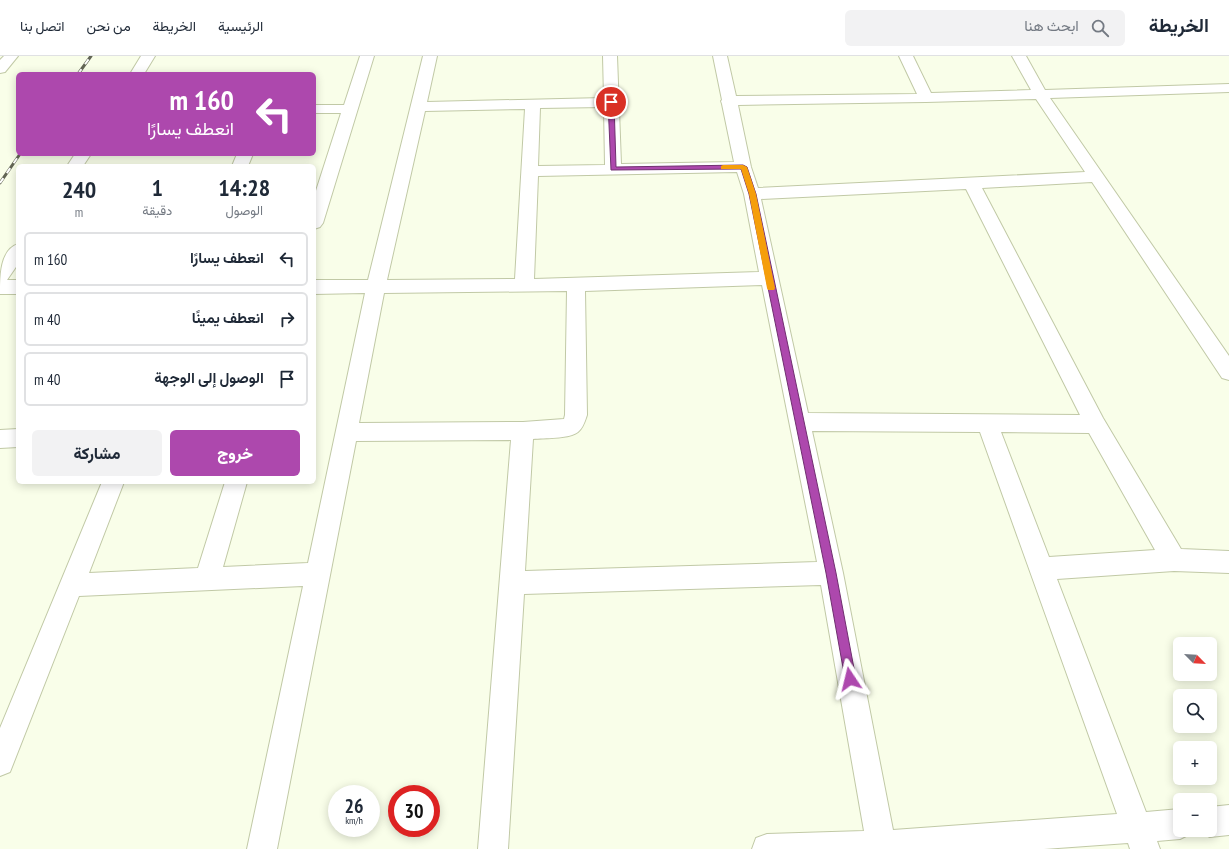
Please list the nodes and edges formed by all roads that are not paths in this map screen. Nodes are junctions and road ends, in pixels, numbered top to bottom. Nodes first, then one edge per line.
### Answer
1 (148, 56) edge
2 (367, 56) edge
3 (430, 56) edge
4 (610, 56) edge
5 (720, 56) edge
6 (906, 56) edge
7 (1019, 56) edge
8 (138, 72) edge
9 (1229, 88) edge
10 (1040, 94) junction
11 (926, 98) junction
12 (728, 101) junction
13 (611, 102) junction
14 (534, 103) junction
15 (419, 107) junction
16 (316, 109) edge
17 (350, 109) junction
18 (743, 167) junction
19 (613, 169) junction
20 (530, 170) junction
21 (1096, 177) junction
22 (972, 184) junction
23 (752, 194) junction
24 (316, 217) edge
25 (16, 253) edge
26 (0, 277) edge
27 (769, 278) junction
28 (576, 284) junction
29 (524, 286) junction
30 (0, 287) edge
31 (16, 287) edge
32 (316, 287) edge
33 (376, 287) junction
34 (1229, 372) edge
35 (799, 422) junction
36 (987, 423) junction
37 (1095, 424) junction
38 (523, 431) junction
39 (346, 432) junction
40 (16, 438) edge
41 (0, 439) edge
42 (112, 484) edge
43 (235, 484) edge
44 (1174, 560) junction
45 (1229, 562) edge
46 (1041, 569) junction
47 (831, 573) junction
48 (318, 574) junction
49 (207, 578) junction
50 (512, 583) junction
51 (73, 585) junction
52 (0, 762) edge
53 (1229, 820) edge
54 (1217, 821) edge
55 (1173, 827) edge
56 (1141, 838) edge
57 (882, 847) edge
58 (262, 849) edge
59 (493, 849) edge
60 (767, 849) edge

1 - 8 street
2 - 17 street
3 - 15 street
4 - 13 street
5 - 12 street
6 - 11 street
7 - 10 street
9 - 10 street
10 - 11 street
10 - 21 street
11 - 12 street
12 - 18 street
13 - 14 street
13 - 19 street
14 - 15 street
14 - 20 street
15 - 33 street
16 - 17 street
17 - 24 street
18 - 19 street
18 - 23 street
19 - 20 street
20 - 29 street
21 - 22 street
21 - 34 street
22 - 23 street
22 - 37 street
23 - 27 street
25 - 26 street
27 - 28 street
27 - 35 street
28 - 29 street
28 - 38 street
29 - 33 street
30 - 31 street
32 - 33 street
33 - 39 street
35 - 36 street
35 - 47 street
36 - 37 street
36 - 46 street
37 - 44 street
38 - 39 street
38 - 50 street
39 - 48 street
40 - 41 street
42 - 51 street
43 - 49 street
44 - 45 street
44 - 46 street
46 - 56 street
47 - 50 street
47 - 57 street
48 - 49 street
48 - 58 street
49 - 51 street
50 - 59 street
51 - 52 street
53 - 54 street
55 - 56 street
56 - 57 street
57 - 60 street

